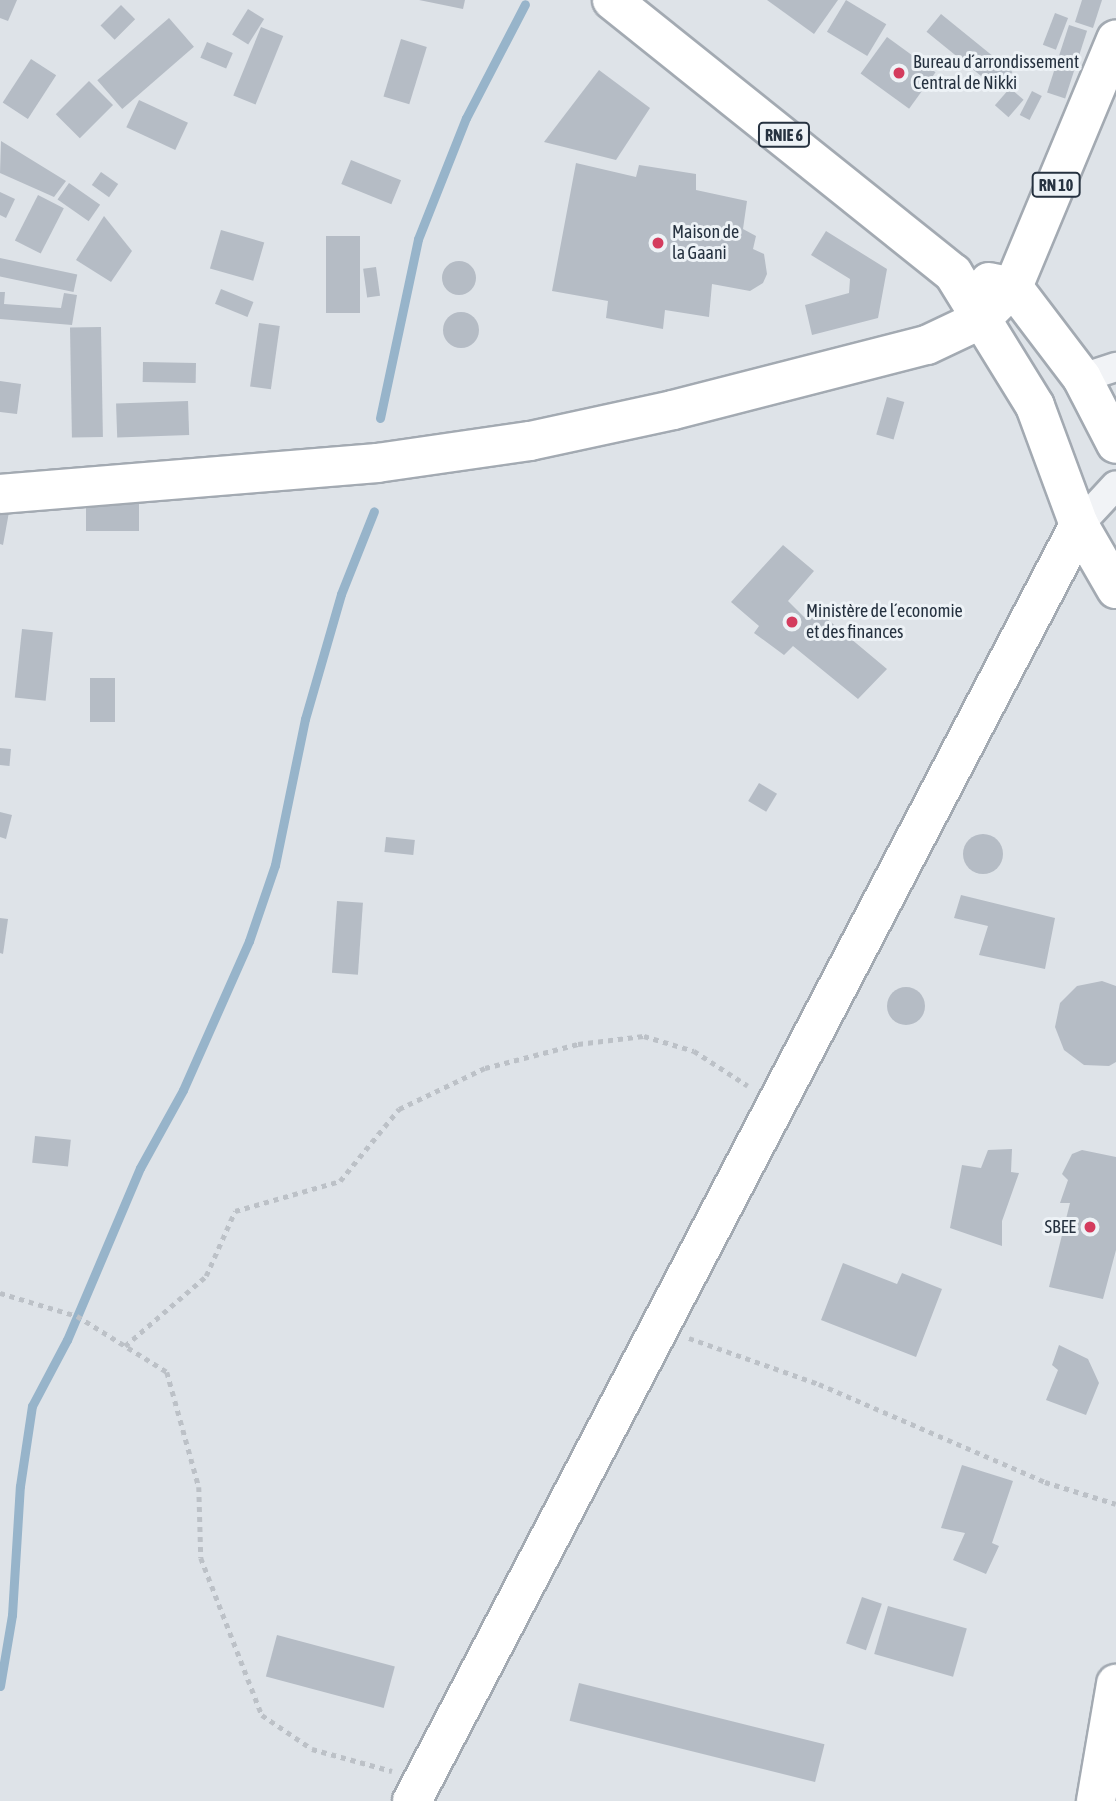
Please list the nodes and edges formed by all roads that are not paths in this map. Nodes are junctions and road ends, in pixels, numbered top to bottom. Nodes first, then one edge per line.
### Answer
1 (612, 0) edge
2 (1116, 40) edge
3 (953, 273) junction
4 (1013, 287) junction
5 (981, 320) junction
6 (1099, 373) edge
7 (1116, 444) edge
8 (1116, 485) edge
9 (0, 494) edge
10 (1079, 524) junction
11 (1116, 589) edge
12 (1116, 1684) edge
13 (418, 1790) edge
14 (1096, 1801) edge

1 - 3 street, RNIE 6
2 - 4 street, RN 10
3 - 4 street, RNIE 6
3 - 5 street, RNIE 6
4 - 5 street, RN 10
4 - 6 street
5 - 9 street
5 - 10 street, RNIE 6
6 - 7 street
8 - 10 street
10 - 11 street, RNIE 6
10 - 13 street
12 - 14 street

